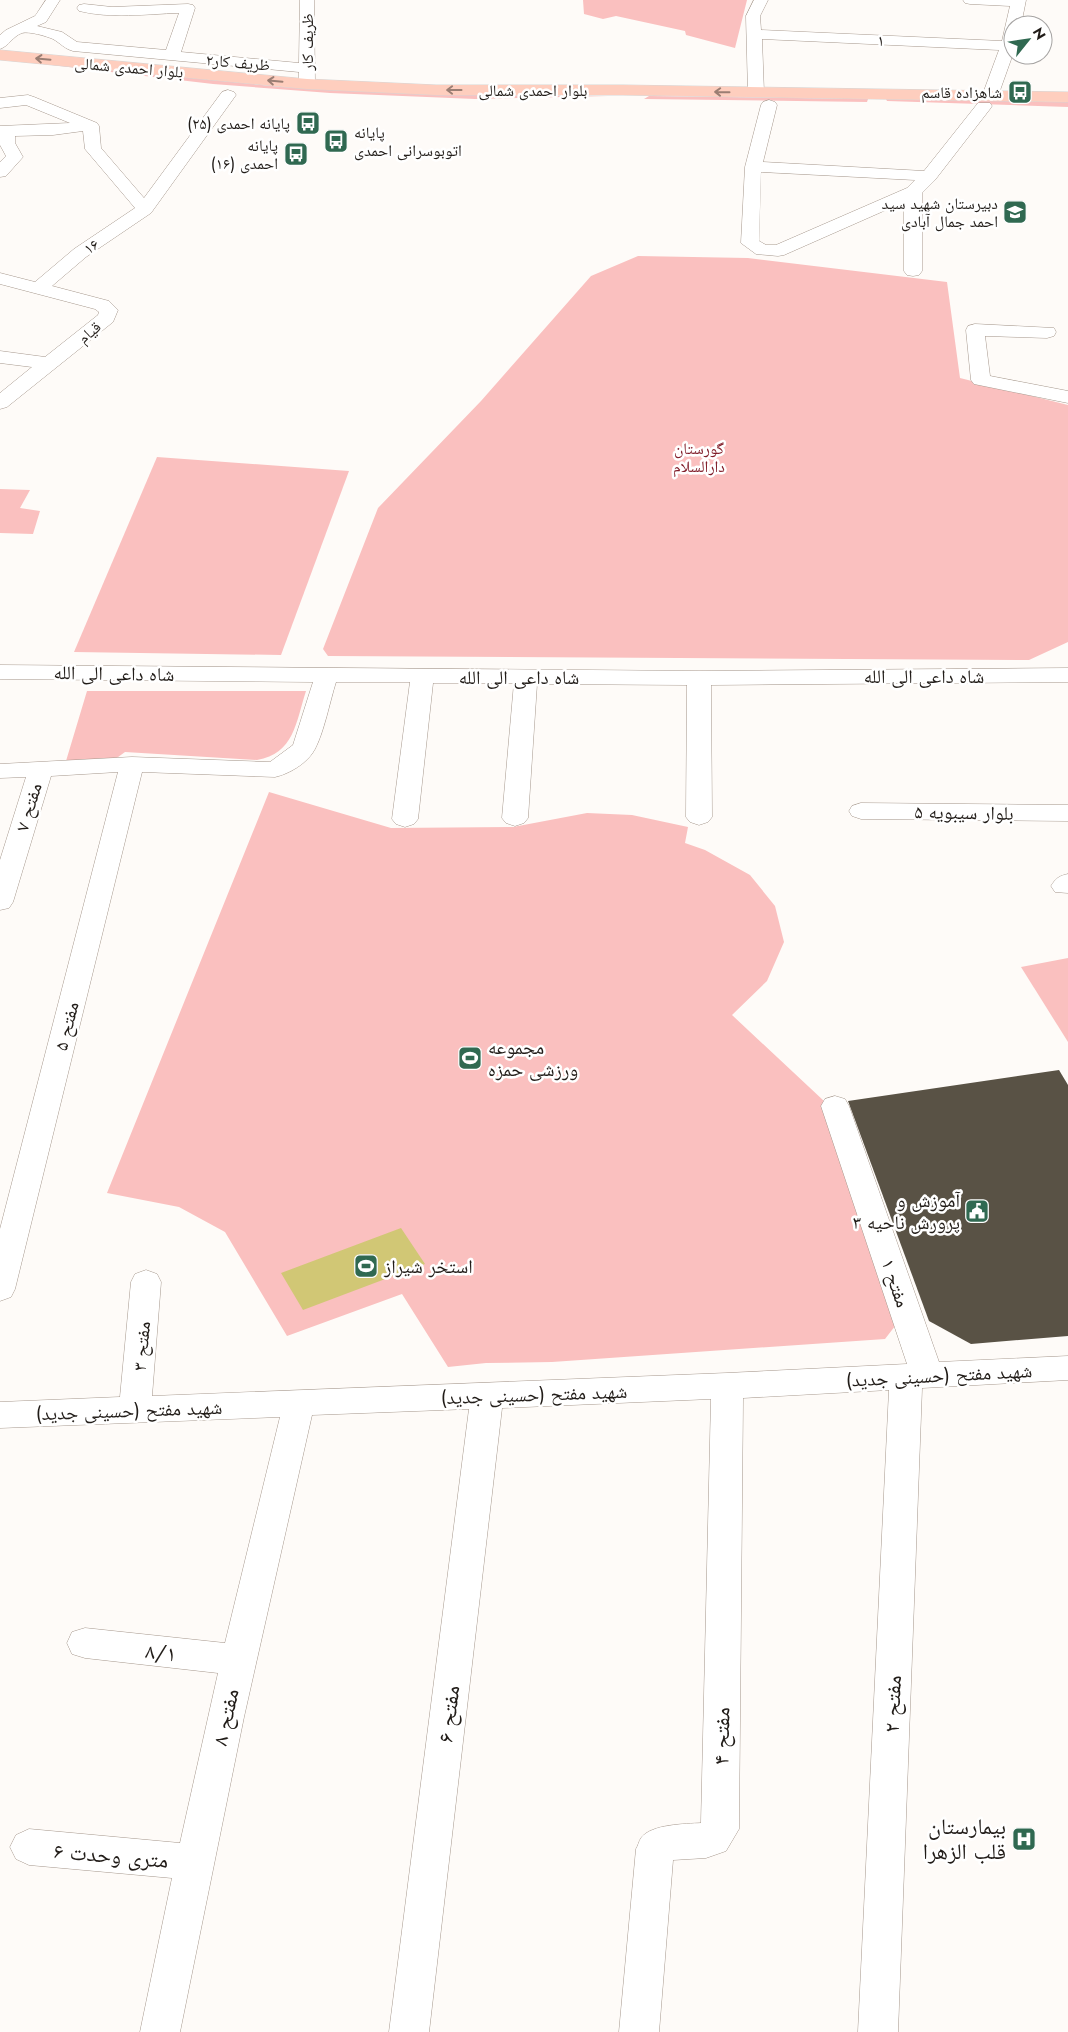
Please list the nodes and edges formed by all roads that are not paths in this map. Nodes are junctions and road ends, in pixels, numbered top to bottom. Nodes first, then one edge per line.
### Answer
1 (54, 0) edge
2 (307, 0) edge
3 (761, 0) edge
4 (970, 0) edge
5 (1018, 1) edge
6 (84, 8) dead end
7 (1015, 15) edge
8 (41, 19) junction
9 (65, 22) dead end
10 (24, 28) junction
11 (755, 34) junction
12 (0, 44) edge
13 (1003, 46) edge
14 (0, 55) edge
15 (172, 56) junction
16 (1003, 59) edge
17 (306, 76) junction
18 (209, 93) dead end
19 (756, 93) junction
20 (228, 95) junction
21 (248, 96) dead end
22 (622, 97) junction
23 (1068, 97) edge
24 (297, 99) dead end
25 (987, 101) junction
26 (0, 103) edge
27 (769, 105) junction
28 (440, 106) dead end
29 (514, 106) dead end
30 (1068, 108) edge
31 (92, 126) junction
32 (3, 131) edge
33 (753, 167) junction
34 (0, 172) edge
35 (928, 176) junction
36 (913, 192) junction
37 (146, 209) junction
38 (913, 271) dead end
39 (0, 278) edge
40 (40, 287) junction
41 (1047, 332) dead end
42 (0, 357) edge
43 (50, 364) junction
44 (1068, 397) edge
45 (0, 404) edge
46 (1068, 668) edge
47 (0, 672) edge
48 (1038, 675) junction
49 (326, 676) junction
50 (422, 676) junction
51 (1068, 676) edge
52 (526, 677) junction
53 (699, 678) junction
54 (132, 764) junction
55 (40, 770) junction
56 (0, 772) edge
57 (861, 811) dead end
58 (1068, 813) edge
59 (699, 817) dead end
60 (514, 818) dead end
61 (405, 819) dead end
62 (0, 902) edge
63 (835, 1106) dead end
64 (146, 1282) dead end
65 (0, 1289) edge
66 (1068, 1368) edge
67 (917, 1376) junction
68 (727, 1386) junction
69 (487, 1396) junction
70 (299, 1403) junction
71 (136, 1410) junction
72 (0, 1415) edge
73 (85, 1643) dead end
74 (238, 1660) junction
75 (29, 1847) dead end
76 (193, 1862) junction
77 (160, 2032) edge
78 (409, 2032) edge
79 (639, 2032) edge
80 (878, 2032) edge

1 - 8 street
2 - 17 street, ظریف کار
3 - 11 street
4 - 5 street
5 - 7 street
6 - 15 street
8 - 9 street
8 - 10 street
10 - 12 street
10 - 15 street, ۲ظریف کار
11 - 13 street, ۱
11 - 19 street
17 -> 14 main road, بلوار احمدی شمالی
15 - 17 street, ۲ظریف کار
16 - 25 street
22 -> 17 main road, بلوار احمدی شمالی
18 - 20 main road
19 -> 22 main road, بلوار احمدی شمالی
19 - 25 main road, بلوار احمدی شمالی
20 - 21 main road
20 - 37 street
22 - 27 main road, بلوار احمدی شمالی
22 - 29 main road, بلوار احمدی شمالی
23 - 25 main road, بلوار احمدی شمالی
24 - 28 main road
25 - 27 main road, بلوار احمدی شمالی
25 - 30 main road, بلوار احمدی شمالی
25 - 35 street
26 - 31 street
27 - 33 street
31 - 32 street
31 - 37 street
32 - 34 street
33 - 35 street
33 - 36 street
35 - 36 street
36 - 38 street
37 - 40 street, ۱۶
39 - 40 street, قیام
40 - 43 street, قیام
41 - 44 street
42 - 43 street
43 - 45 street, قیام
46 - 48 street
47 - 49 street, شاه داعی الی الله
48 - 51 street
48 - 53 street, شاه داعی الی الله
49 - 50 street, شاه داعی الی الله
49 - 54 street
50 - 52 street, شاه داعی الی الله
50 - 61 street
52 - 53 street, شاه داعی الی الله
52 - 60 street
53 - 59 street
54 - 55 street
54 - 65 street, مفتح ۵
55 - 56 street
55 - 62 street, مفتح ۷
57 - 58 street, بلوار سیبویه ۵
63 - 67 street, مفتح ۱
64 - 71 street, مفتح ۳
66 - 67 street, شهید مفتح (حسینی جدید)
67 - 68 street, شهید مفتح (حسینی جدید)
67 - 80 street, مفتح ۲
68 - 69 street, شهید مفتح (حسینی جدید)
68 - 79 street, مفتح ۴
69 - 70 street, شهید مفتح (حسینی جدید)
69 - 78 street, مفتح ۶
70 - 71 street, شهید مفتح (حسینی جدید)
70 - 74 street, مفتح ۸
71 - 72 street, شهید مفتح (حسینی جدید)
73 - 74 street, ۸/۱
74 - 76 street, مفتح ۸
75 - 76 street, ۶ متری وحدت
76 - 77 street, مفتح ۸

